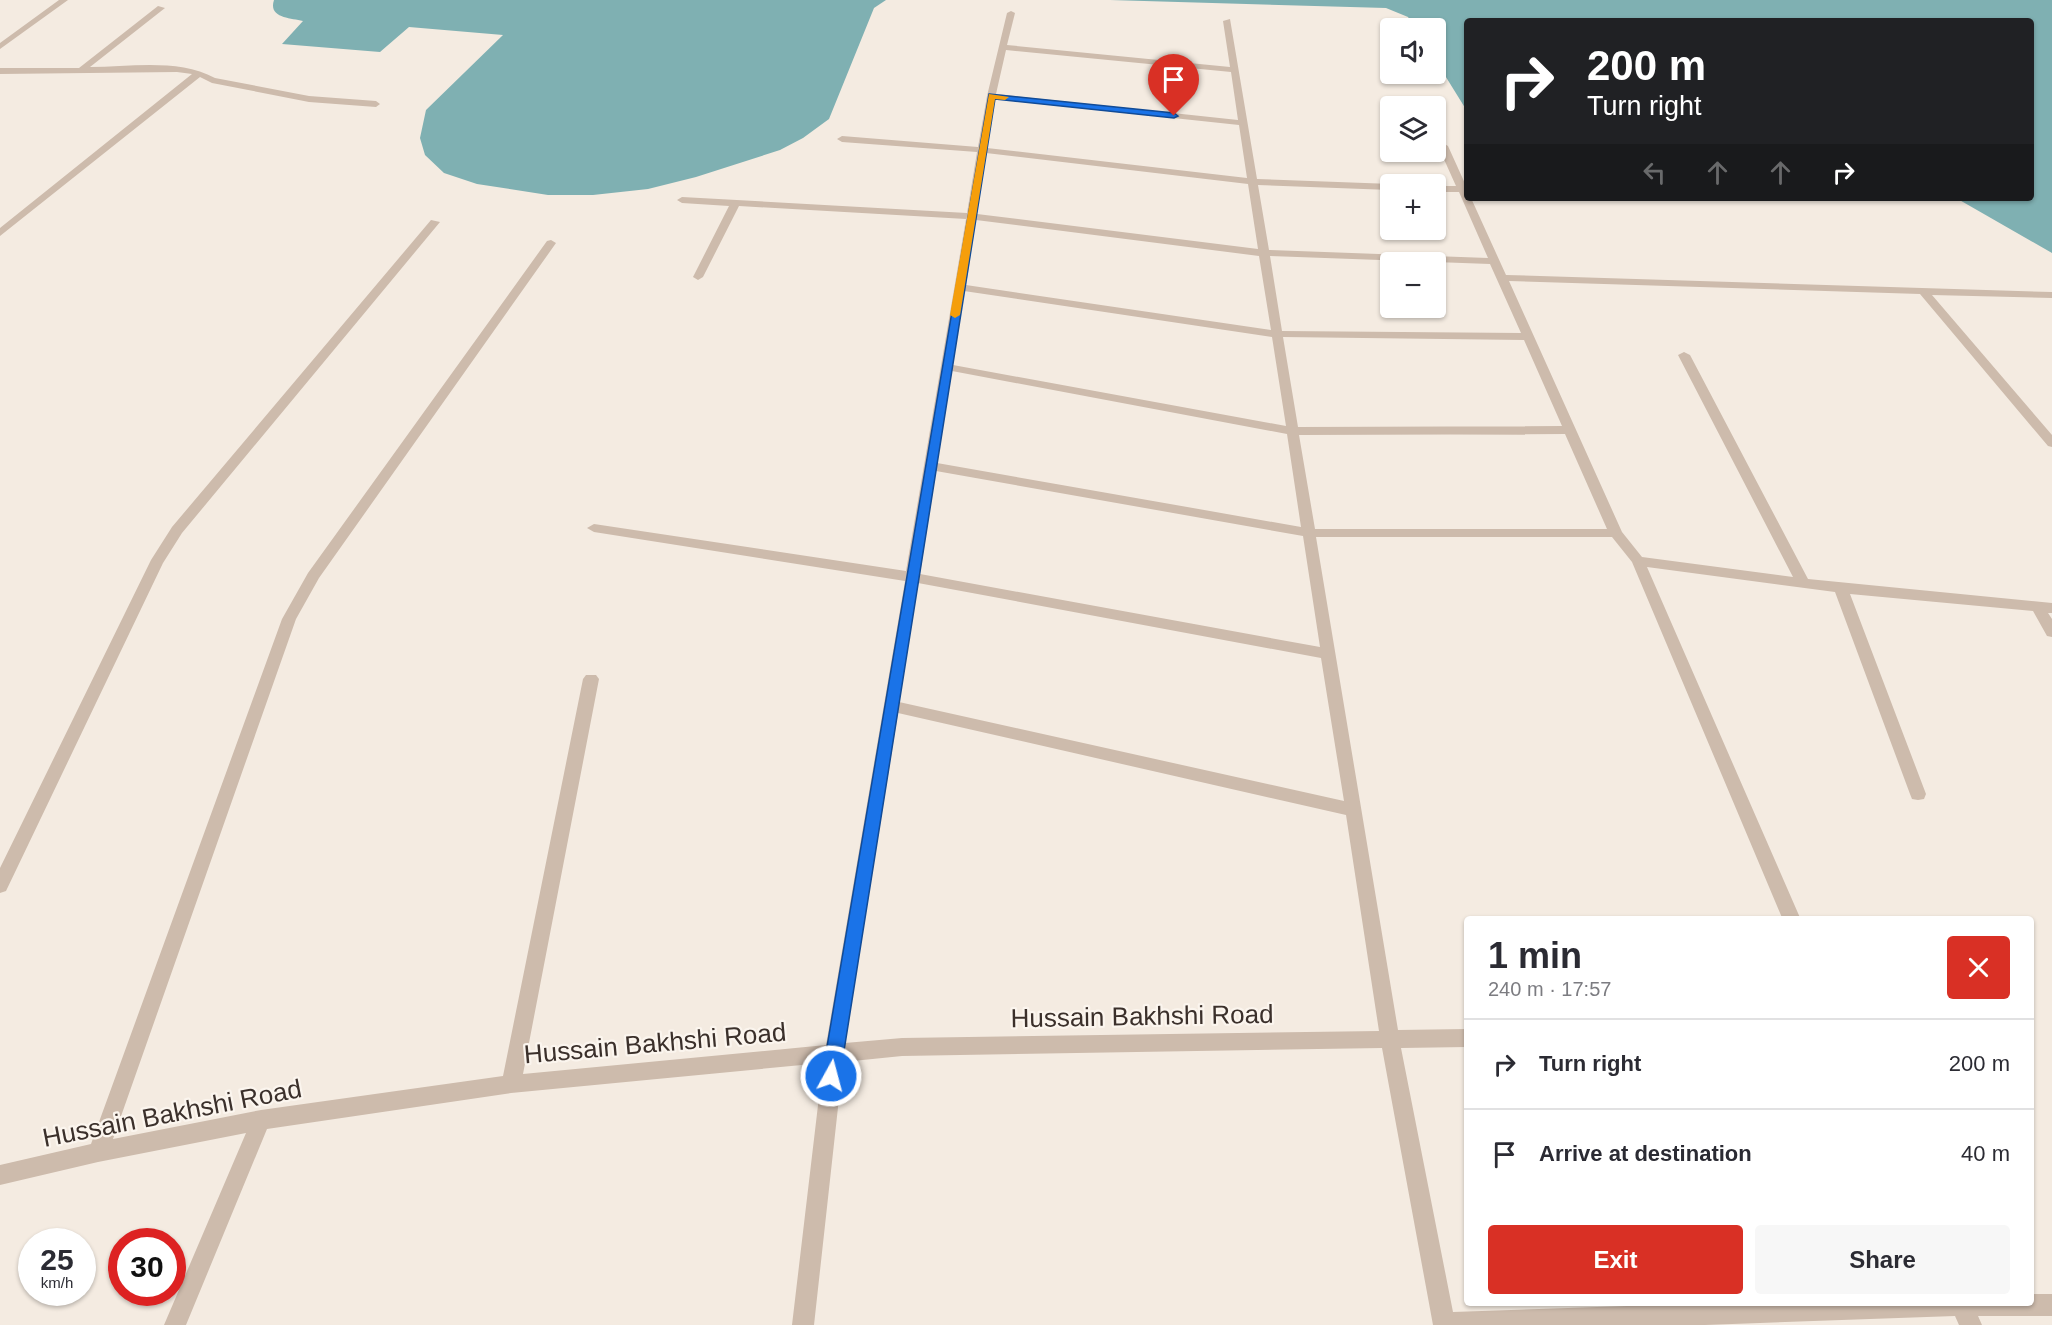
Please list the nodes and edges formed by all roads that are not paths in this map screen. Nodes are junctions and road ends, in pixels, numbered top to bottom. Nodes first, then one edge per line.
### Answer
1 (64, 0) edge
2 (160, 8) dead end
3 (1011, 13) dead end
4 (1227, 21) dead end
5 (0, 47) edge
6 (1003, 47) junction
7 (1234, 69) junction
8 (81, 70) junction
9 (0, 71) edge
10 (199, 73) junction
11 (991, 96) junction
12 (376, 104) dead end
13 (1243, 123) junction
14 (843, 139) dead end
15 (982, 150) junction
16 (1446, 152) edge
17 (1253, 182) junction
18 (1380, 187) edge
19 (1446, 189) edge
20 (1463, 189) joint
21 (682, 200) dead end
22 (1468, 201) edge
23 (735, 204) junction
24 (972, 216) junction
25 (435, 222) dead end
26 (0, 233) edge
27 (551, 243) dead end
28 (1264, 253) junction
29 (1495, 261) junction
30 (698, 277) dead end
31 (1503, 278) junction
32 (960, 287) junction
33 (1923, 291) junction
34 (2052, 296) edge
35 (1277, 334) junction
36 (1529, 337) junction
37 (1684, 355) dead end
38 (946, 367) junction
39 (1570, 430) junction
40 (1293, 431) junction
41 (2052, 443) edge
42 (931, 466) junction
43 (594, 528) dead end
44 (1309, 533) junction
45 (1616, 533) junction
46 (1638, 561) junction
47 (912, 577) junction
48 (1803, 583) junction
49 (1841, 588) junction
50 (2044, 607) edge
51 (2052, 632) edge
52 (1328, 654) junction
53 (591, 679) dead end
54 (891, 706) junction
55 (1918, 794) dead end
56 (1353, 810) junction
57 (0, 886) edge
58 (1790, 916) edge
59 (1464, 1038) edge
60 (1390, 1040) junction
61 (834, 1054) junction
62 (511, 1084) junction
63 (261, 1120) junction
64 (98, 1152) junction
65 (0, 1175) edge
66 (2034, 1305) edge
67 (2052, 1305) edge
68 (1909, 1306) edge
69 (1962, 1306) edge
70 (1444, 1324) edge
71 (175, 1325) edge
72 (803, 1325) edge
73 (1971, 1325) edge

1 - 5 street
2 - 8 street
3 - 6 street
4 - 7 street
6 - 7 street
6 - 11 street
7 - 13 street
8 - 9 street
8 - 10 street
10 - 12 street
10 - 26 street
11 - 13 street
11 - 15 street
13 - 17 street
14 - 15 street
15 - 17 street
15 - 24 street
16 - 20 street
17 - 18 street
17 - 28 street
19 - 20 street
21 - 23 street
22 - 29 street
23 - 24 street
23 - 30 street
24 - 28 street
24 - 32 street
25 - 57 street
27 - 64 street
28 - 29 street
28 - 35 street
29 - 31 street
31 - 33 street
31 - 36 street
32 - 35 street
32 - 38 street
33 - 34 street
33 - 41 street
35 - 36 street
35 - 40 street
36 - 39 street
37 - 48 street
38 - 40 street
38 - 42 street
39 - 40 street
39 - 45 street
40 - 44 street
42 - 44 street
42 - 47 street
43 - 47 street
44 - 45 street
44 - 52 street
45 - 46 street
46 - 48 street
46 - 58 street
47 - 52 street
47 - 54 street
48 - 49 street
49 - 50 street
49 - 55 street
50 - 51 street
52 - 56 street
53 - 62 street
54 - 56 street
54 - 61 street
56 - 60 street
59 - 60 street, Hussain Bakhshi Road
60 - 61 street, Hussain Bakhshi Road
60 - 70 street
61 - 62 street, Hussain Bakhshi Road
61 - 72 street
62 - 63 street, Hussain Bakhshi Road
63 - 64 street, Hussain Bakhshi Road
63 - 71 street
64 - 65 street, Hussain Bakhshi Road
66 - 67 street
68 - 70 street
69 - 73 street

